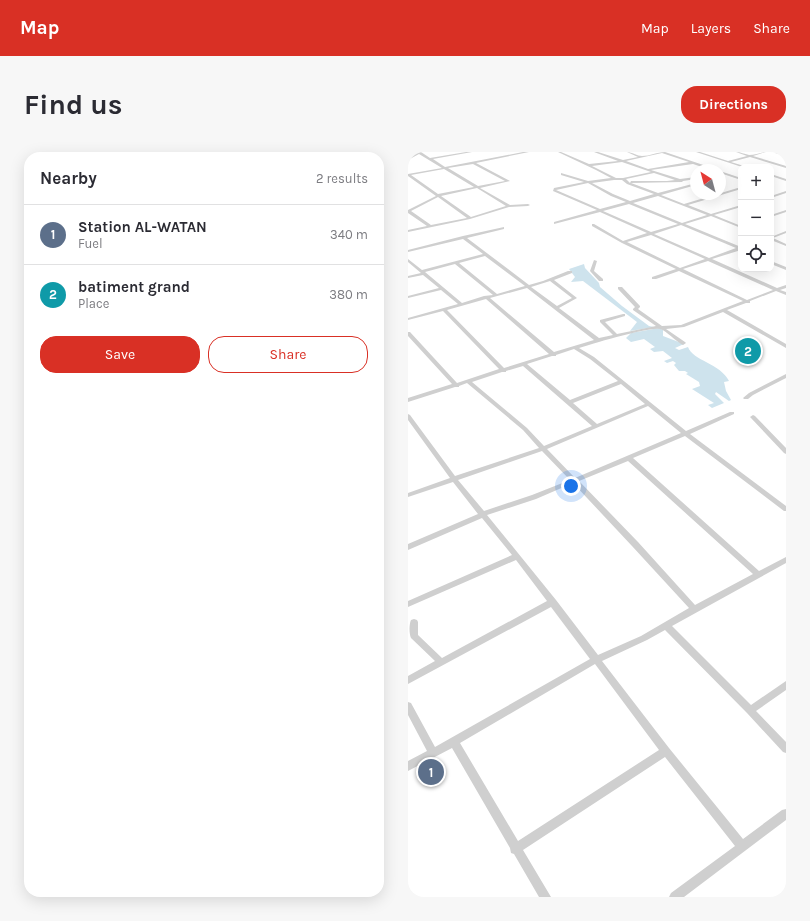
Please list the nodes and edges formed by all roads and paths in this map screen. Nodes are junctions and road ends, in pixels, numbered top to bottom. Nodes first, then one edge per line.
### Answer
1 (419, 152) edge
2 (471, 152) edge
3 (528, 152) edge
4 (559, 152) edge
5 (594, 152) edge
6 (628, 152) edge
7 (662, 152) edge
8 (697, 152) edge
9 (737, 152) edge
10 (765, 152) edge
11 (776, 152) edge
12 (749, 156) junction
13 (786, 156) edge
14 (642, 158) junction
15 (408, 159) edge
16 (430, 159) junction
17 (624, 161) junction
18 (472, 162) junction
19 (727, 162) junction
20 (692, 163) junction
21 (695, 164) edge
22 (738, 165) edge
23 (590, 166) junction
24 (786, 166) edge
25 (445, 167) junction
26 (648, 169) junction
27 (653, 172) junction
28 (562, 174) dead end
29 (408, 175) edge
30 (728, 175) edge
31 (774, 177) edge
32 (738, 178) edge
33 (614, 179) junction
34 (623, 179) junction
35 (690, 179) edge
36 (786, 180) edge
37 (682, 181) junction
38 (588, 182) junction
39 (627, 182) junction
40 (690, 186) edge
41 (478, 187) junction
42 (738, 189) edge
43 (786, 192) edge
44 (661, 195) junction
45 (440, 196) junction
46 (774, 196) edge
47 (632, 203) junction
48 (528, 204) dead end
49 (684, 205) junction
50 (509, 206) junction
51 (738, 207) edge
52 (408, 211) edge
53 (602, 211) junction
54 (786, 211) edge
55 (710, 215) junction
56 (774, 215) edge
57 (470, 218) junction
58 (555, 223) dead end
59 (682, 224) junction
60 (593, 225) dead end
61 (430, 226) junction
62 (738, 226) edge
63 (503, 228) dead end
64 (408, 231) edge
65 (786, 232) edge
66 (652, 233) junction
67 (463, 238) junction
68 (774, 238) edge
69 (774, 240) edge
70 (623, 242) junction
71 (786, 245) edge
72 (738, 247) edge
73 (738, 249) edge
74 (408, 251) edge
75 (485, 255) junction
76 (408, 260) edge
77 (708, 260) junction
78 (595, 261) dead end
79 (456, 263) junction
80 (774, 263) edge
81 (681, 269) junction
82 (786, 269) edge
83 (424, 272) junction
84 (570, 272) dead end
85 (408, 277) edge
86 (654, 278) dead end
87 (551, 280) junction
88 (601, 280) dead end
89 (529, 286) junction
90 (786, 286) edge
91 (442, 288) junction
92 (620, 288) dead end
93 (776, 290) junction
94 (495, 294) junction
95 (786, 294) edge
96 (408, 297) edge
97 (486, 297) junction
98 (748, 302) junction
99 (461, 304) junction
100 (559, 307) dead end
101 (444, 309) junction
102 (723, 310) junction
103 (623, 315) dead end
104 (408, 319) edge
105 (663, 327) junction
106 (408, 333) edge
107 (616, 336) junction
108 (598, 340) junction
109 (683, 343) dead end
110 (786, 346) edge
111 (576, 348) junction
112 (554, 355) junction
113 (524, 364) junction
114 (504, 371) junction
115 (786, 376) edge
116 (468, 381) junction
117 (621, 382) junction
118 (457, 386) junction
119 (746, 398) dead end
120 (408, 400) edge
121 (568, 403) junction
122 (649, 404) junction
123 (732, 413) dead end
124 (408, 416) edge
125 (753, 417) dead end
126 (596, 426) junction
127 (686, 434) junction
128 (544, 448) junction
129 (786, 452) edge
130 (629, 458) junction
131 (453, 478) junction
132 (575, 481) junction
133 (408, 495) edge
134 (786, 509) edge
135 (484, 514) junction
136 (408, 547) edge
137 (517, 556) junction
138 (786, 560) edge
139 (758, 574) junction
140 (553, 602) junction
141 (408, 604) edge
142 (694, 609) junction
143 (414, 622) dead end
144 (666, 625) junction
145 (596, 659) junction
146 (440, 662) junction
147 (408, 680) edge
148 (786, 686) edge
149 (408, 706) edge
150 (750, 710) junction
151 (454, 742) junction
152 (786, 749) edge
153 (666, 751) junction
154 (433, 752) junction
155 (408, 766) edge
156 (786, 814) edge
157 (743, 847) junction
158 (515, 850) junction
159 (545, 897) edge
160 (675, 897) edge

1 - 15 street
1 - 16 street
2 - 16 street
3 - 18 street
4 - 23 street
5 - 17 street
6 - 14 street
7 - 14 street
7 - 20 street
8 - 19 street
9 - 12 street
10 - 12 street
11 - 13 street
12 - 19 street
12 - 24 street
14 - 17 street
16 - 25 street
17 - 23 street
17 - 26 street
18 - 25 street
18 - 41 street
19 - 22 street
20 - 21 street
20 - 26 street
23 - 33 street
25 - 29 street
25 - 41 street
26 - 27 street
27 - 34 street
27 - 37 street
28 - 38 street
29 - 45 street
30 - 32 street
31 - 36 street
33 - 34 street
33 - 38 street
34 - 39 street
35 - 37 street
37 - 39 street
38 - 47 street
38 - 53 street
39 - 44 street
40 - 44 street
41 - 45 street
41 - 50 street
42 - 49 street
43 - 46 street
44 - 47 street
44 - 49 street
45 - 52 street
45 - 57 street
47 - 53 street
47 - 59 street
48 - 50 street
49 - 55 street
50 - 57 street
51 - 55 street
52 - 61 street
53 - 58 street
53 - 66 street
54 - 56 street
55 - 59 street
55 - 62 street
57 - 61 street
59 - 66 street
59 - 72 street
60 - 70 street
61 - 64 street
63 - 67 street
65 - 68 street
66 - 70 street
66 - 77 street
67 - 74 street
67 - 75 street
69 - 71 street
70 - 81 street
73 - 77 street
75 - 79 street
75 - 89 street
76 - 83 street
77 - 81 street
77 - 93 street
78 - 88 street
79 - 83 street
79 - 94 street
80 - 82 street
81 - 86 street
81 - 98 street
83 - 85 street
83 - 91 street
84 - 87 street
87 - 89 street
87 - 100 street
89 - 94 street
89 - 108 street
90 - 93 street
91 - 96 street
91 - 99 street
92 - 105 street
93 - 95 street
93 - 98 street
94 - 97 street
97 - 99 street
97 - 112 street
98 - 102 street
99 - 101 street
101 - 104 street
101 - 114 street
102 - 105 street
102 - 110 street
103 - 107 street
105 - 107 street
105 - 109 street
106 - 118 street
107 - 108 street
108 - 111 street
111 - 112 street
111 - 117 street
112 - 113 street
113 - 114 street
113 - 121 street
114 - 116 street
115 - 119 street
116 - 118 street
116 - 128 street
117 - 121 street
117 - 122 street
118 - 120 street
121 - 126 street
122 - 126 street
122 - 127 street
123 - 127 street
124 - 131 street
125 - 129 street
126 - 128 street
127 - 130 street
127 - 134 street
128 - 131 street
128 - 132 street
130 - 132 street
130 - 139 street
131 - 133 street
131 - 135 street
132 - 135 street
132 - 142 street
135 - 136 street
135 - 137 street
137 - 140 street
137 - 141 street
138 - 139 street
139 - 142 street
140 - 145 street
140 - 146 street
142 - 144 street
143 - 146 street
144 - 145 street
144 - 150 street
145 - 151 street
145 - 153 street
146 - 147 street
148 - 150 street
149 - 154 street
150 - 152 street
151 - 154 street
151 - 158 street
153 - 157 street
153 - 158 street
154 - 155 street
156 - 157 street
157 - 160 street
158 - 159 street

